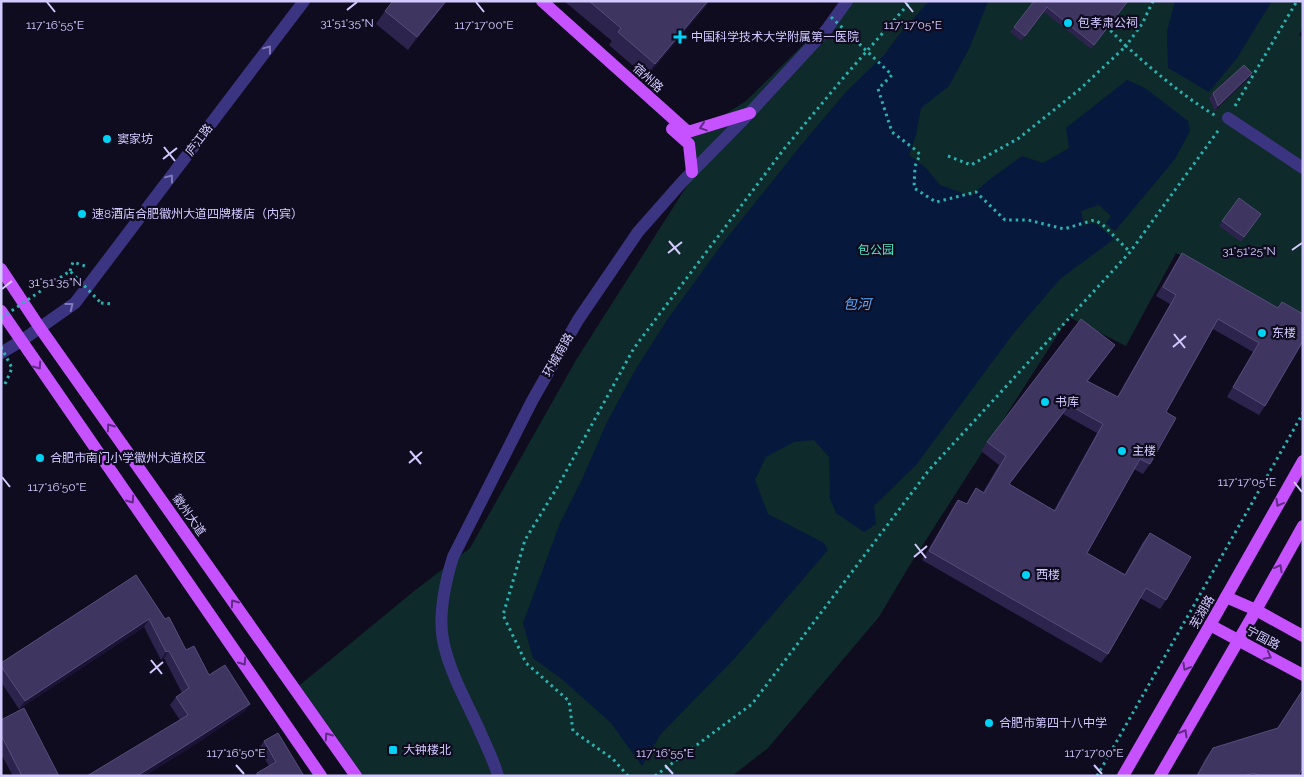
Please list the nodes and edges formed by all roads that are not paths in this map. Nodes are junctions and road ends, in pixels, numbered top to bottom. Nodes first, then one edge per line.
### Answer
1 (304, 1) edge
2 (532, 1) edge
3 (542, 1) edge
4 (847, 1) edge
5 (750, 113) junction
6 (1228, 118) road end
7 (1303, 168) edge
8 (692, 172) junction
9 (1, 269) edge
10 (1, 311) edge
11 (40, 328) junction
12 (21, 341) junction
13 (1, 353) edge
14 (1303, 460) edge
15 (1303, 526) edge
16 (1226, 597) junction
17 (1256, 610) junction
18 (1210, 625) junction
19 (1303, 636) edge
20 (1238, 640) junction
21 (1303, 675) edge
22 (321, 776) edge
23 (356, 776) edge
24 (498, 776) edge
25 (1123, 776) edge
26 (1160, 776) edge

11 -> 1 street, 庐江路
2 - 8 main road, 宿州路
5 -> 3 main road, 宿州路
4 - 5 street, 环城南路
5 - 8 street, 环城南路
6 - 7 street
8 - 24 street, 环城南路
9 - 11 main road, 徽州大道
10 - 12 main road
11 - 12 street, 庐江路
23 -> 11 main road, 徽州大道
12 - 13 street, 庐江路
12 -> 22 main road
14 -> 16 main road, 芜湖路
17 -> 15 main road
16 - 17 main road, 宁国路
16 - 18 main road, 芜湖路
17 - 19 main road, 宁国路
17 - 20 main road
18 - 20 main road, 宁国路
18 -> 25 main road, 芜湖路
20 -> 21 main road, 宁国路
26 -> 20 main road

